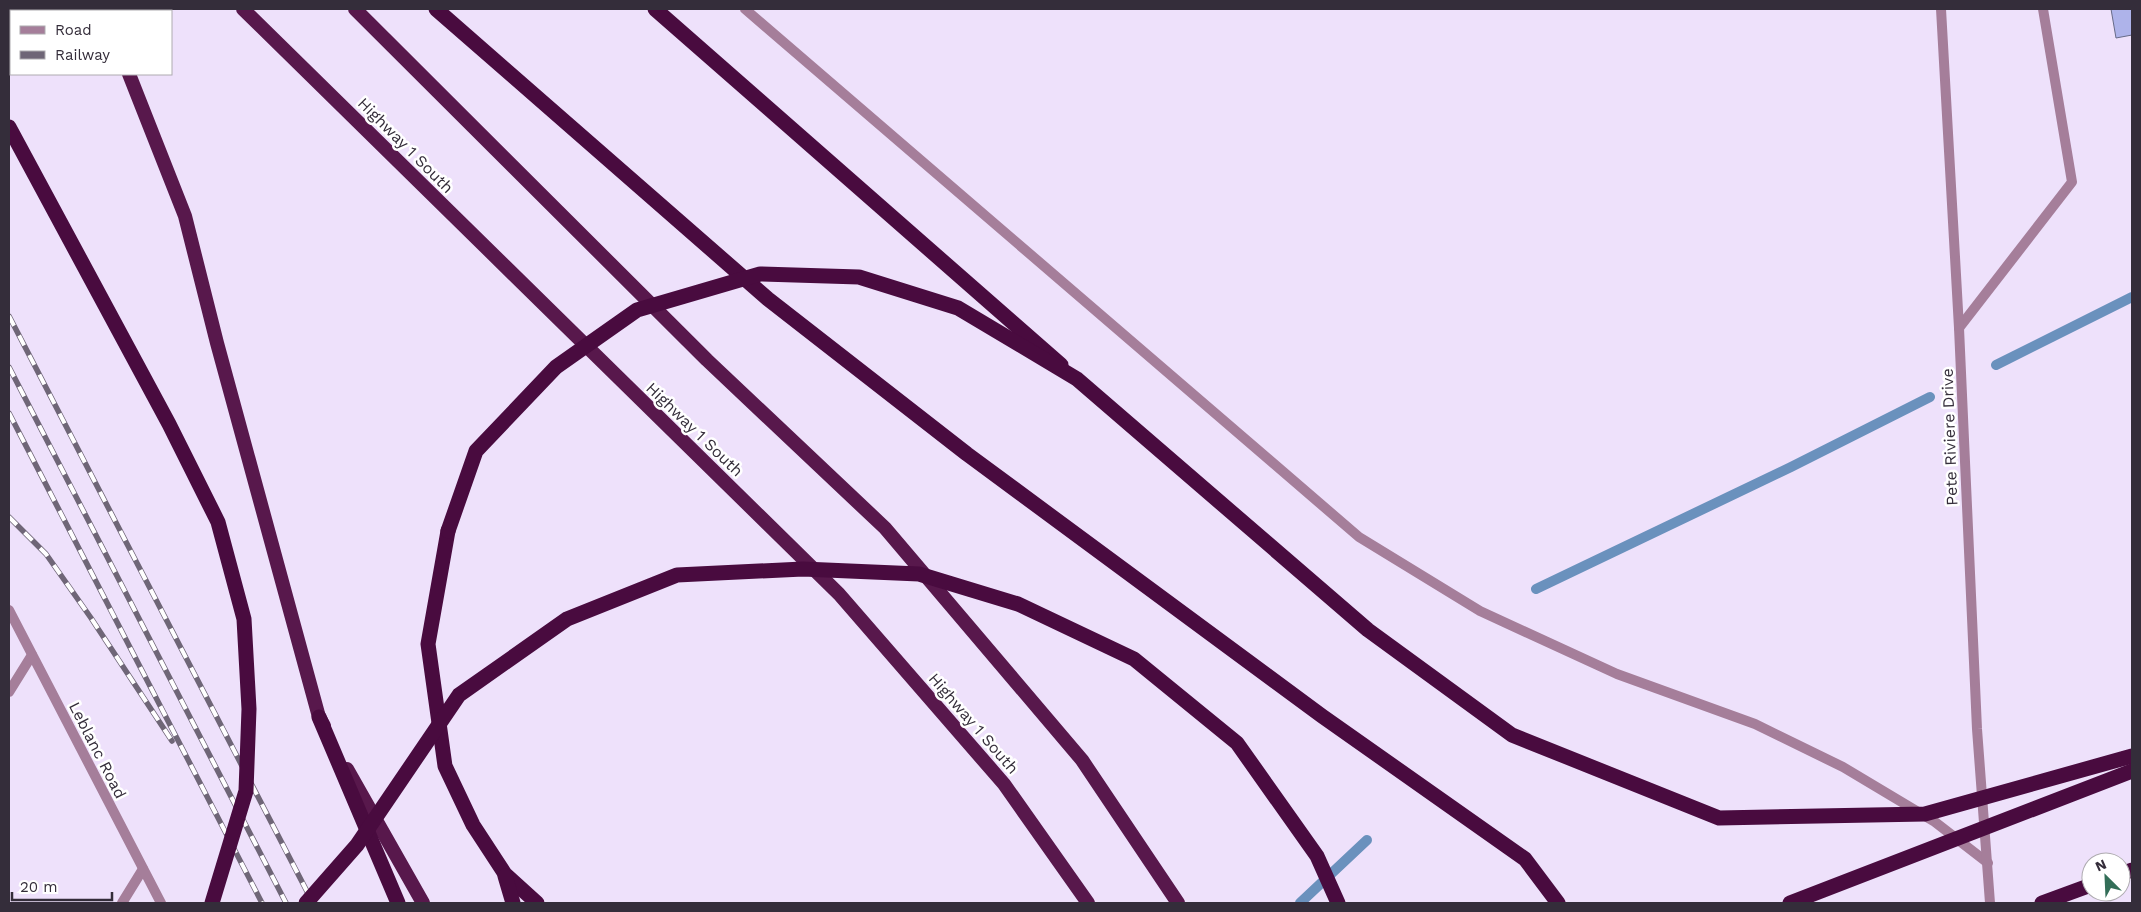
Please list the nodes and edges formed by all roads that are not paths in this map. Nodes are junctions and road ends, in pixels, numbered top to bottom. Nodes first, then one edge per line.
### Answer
1 (243, 9) edge
2 (355, 9) edge
3 (436, 9) edge
4 (655, 9) edge
5 (745, 9) edge
6 (1941, 9) edge
7 (2043, 9) edge
8 (129, 75) edge
9 (9, 127) edge
10 (1960, 328) junction
11 (1077, 379) junction
12 (9, 610) edge
13 (32, 655) junction
14 (9, 692) edge
15 (319, 717) junction
16 (2132, 756) edge
17 (2132, 771) edge
18 (1988, 864) junction
19 (143, 869) junction
20 (505, 874) junction
21 (2081, 889) edge
22 (122, 903) edge
23 (161, 903) edge
24 (212, 903) edge
25 (306, 903) edge
26 (398, 903) edge
27 (423, 903) edge
28 (513, 903) edge
29 (537, 903) edge
30 (1088, 903) edge
31 (1178, 903) edge
32 (1338, 903) edge
33 (1558, 903) edge
34 (1790, 903) edge
35 (1990, 903) edge
36 (2042, 903) edge

1 - 30 highway, Highway 1 South
2 - 31 highway
3 - 33 highway
4 - 11 highway, bridge
5 - 18 street
6 - 10 street, Pete Riviere Drive
7 - 10 street
8 - 15 highway
9 - 24 highway, bridge
10 - 18 street, Pete Riviere Drive
11 - 16 highway, bridge
11 - 20 highway, bridge
12 - 13 street, Leblanc Road
13 - 14 street
13 - 19 street, Leblanc Road
15 - 26 highway
15 - 27 highway
17 - 34 highway, bridge
18 - 35 street, Pete Riviere Drive
19 - 22 street
19 - 23 street, Leblanc Road
20 - 28 highway
20 - 29 highway
21 - 36 highway
25 - 32 highway, bridge

